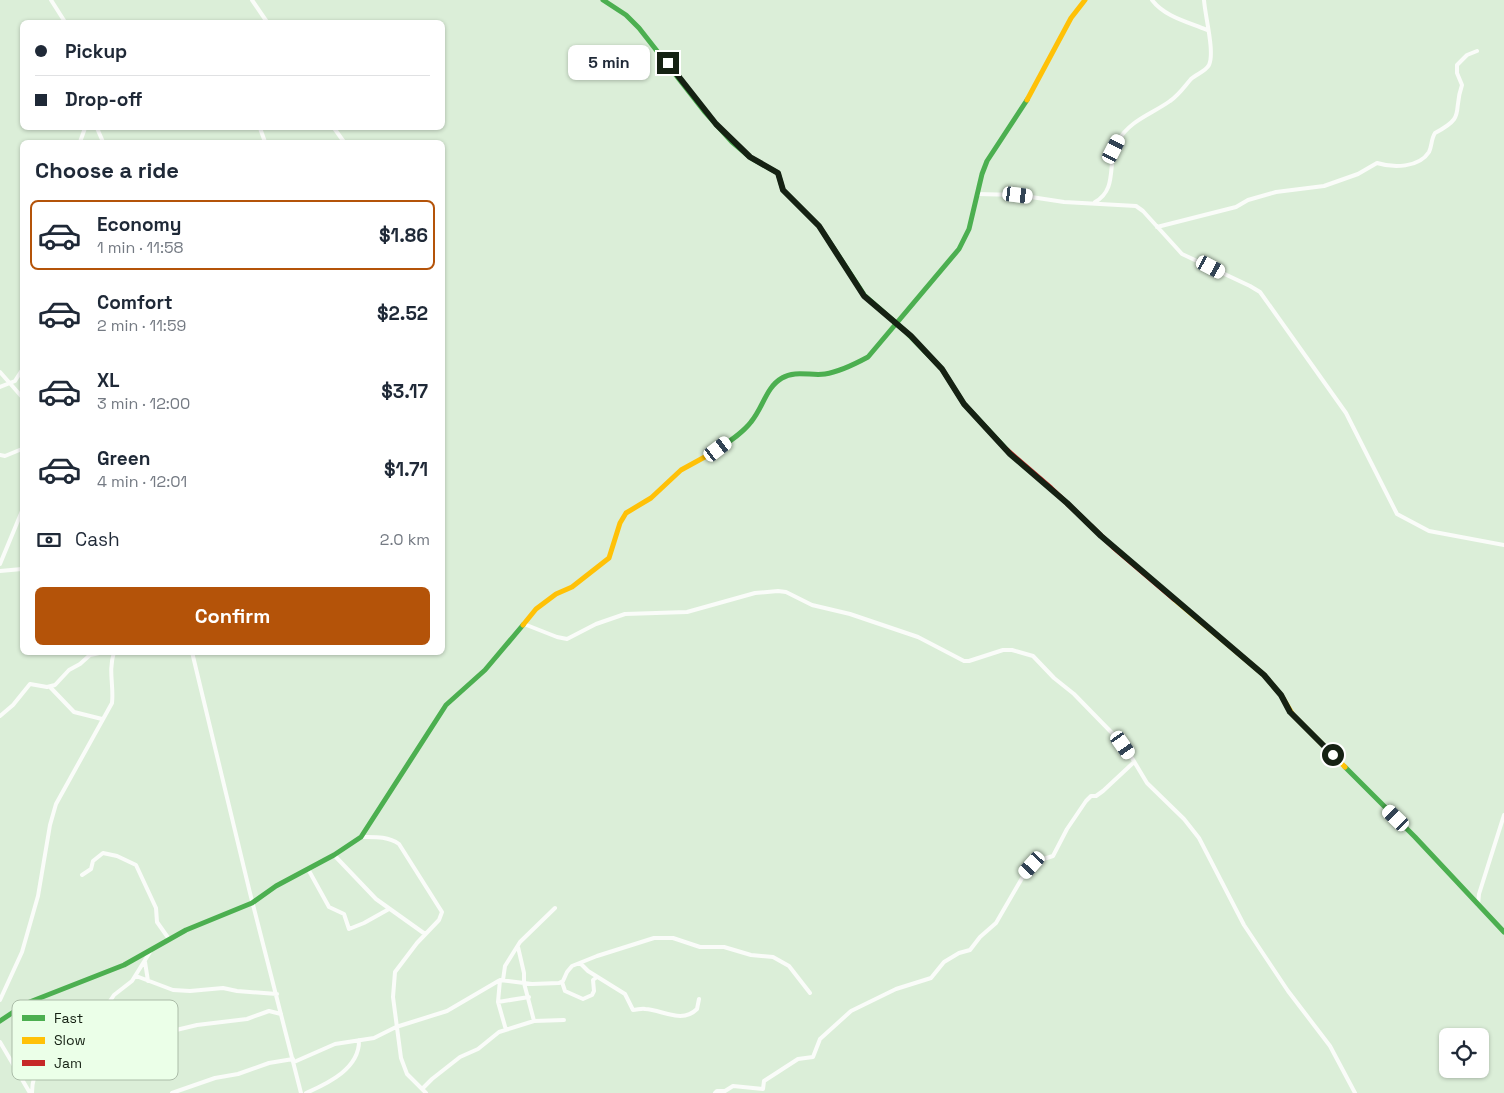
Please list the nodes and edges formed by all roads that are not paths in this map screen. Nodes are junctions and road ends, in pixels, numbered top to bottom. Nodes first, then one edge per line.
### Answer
1 (51, 0) edge
2 (252, 0) edge
3 (603, 0) edge
4 (1085, 0) edge
5 (1152, 0) edge
6 (1204, 0) edge
7 (64, 20) edge
8 (266, 20) edge
9 (1207, 30) junction
10 (1477, 51) dead end
11 (977, 194) junction
12 (1093, 203) junction
13 (1157, 227) junction
14 (896, 324) junction
15 (0, 372) edge
16 (20, 373) edge
17 (10, 384) junction
18 (0, 387) edge
19 (20, 395) edge
20 (20, 450) edge
21 (0, 455) edge
22 (20, 516) edge
23 (1504, 545) edge
24 (0, 564) edge
25 (20, 569) edge
26 (0, 571) edge
27 (523, 624) junction
28 (90, 655) edge
29 (112, 655) edge
30 (193, 655) edge
31 (50, 687) junction
32 (0, 716) edge
33 (102, 719) junction
34 (1133, 763) junction
35 (1504, 815) edge
36 (361, 837) junction
37 (334, 855) junction
38 (308, 869) junction
39 (82, 875) dead end
40 (252, 902) junction
41 (1478, 905) junction
42 (555, 908) dead end
43 (389, 909) junction
44 (1504, 932) edge
45 (425, 934) junction
46 (169, 939) junction
47 (518, 946) junction
48 (150, 952) junction
49 (145, 962) junction
50 (580, 963) junction
51 (136, 976) junction
52 (598, 977) junction
53 (501, 980) junction
54 (148, 981) junction
55 (562, 982) junction
56 (524, 983) junction
57 (810, 993) dead end
58 (276, 994) junction
59 (0, 997) edge
60 (42, 997) junction
61 (529, 997) junction
62 (699, 999) dead end
63 (35, 1000) edge
64 (42, 1000) edge
65 (111, 1000) edge
66 (498, 1002) junction
67 (12, 1013) edge
68 (282, 1014) junction
69 (564, 1020) dead end
70 (0, 1021) edge
71 (534, 1021) junction
72 (396, 1027) junction
73 (178, 1030) edge
74 (506, 1030) junction
75 (359, 1040) junction
76 (0, 1042) edge
77 (293, 1060) junction
78 (12, 1062) edge
79 (23, 1080) edge
80 (34, 1080) edge
81 (422, 1089) junction
82 (31, 1093) edge
83 (172, 1093) edge
84 (301, 1093) edge
85 (306, 1093) edge
86 (426, 1093) edge
87 (715, 1093) edge
88 (1355, 1093) edge

1 - 7 street
2 - 8 street
3 - 14 street
4 - 11 street
5 - 9 street
6 - 9 street
9 - 12 street
10 - 13 street
11 - 12 street
11 - 14 street
12 - 13 street
13 - 23 street
14 - 27 street
14 - 41 street
15 - 17 street
16 - 17 street
17 - 18 street
17 - 19 street
20 - 21 street
22 - 24 street
25 - 26 street
27 - 34 street
27 - 36 street
28 - 31 street
29 - 33 street
30 - 40 street
31 - 32 street
31 - 33 street
33 - 59 street
34 - 87 street
34 - 88 street
35 - 41 street
36 - 37 street
36 - 45 street
37 - 38 street
37 - 43 street
38 - 40 street
38 - 43 street
39 - 46 street
40 - 46 street
40 - 58 street
41 - 44 street
42 - 47 street
43 - 45 street
45 - 72 street
46 - 48 street
47 - 53 street
47 - 56 street
48 - 49 street
48 - 60 street
49 - 51 street
49 - 54 street
50 - 52 street
50 - 55 street
50 - 57 street
51 - 54 street
51 - 65 street
52 - 55 street
52 - 62 street
53 - 56 street
53 - 66 street
53 - 72 street
54 - 58 street
55 - 56 street
56 - 61 street
58 - 68 street
60 - 63 street
60 - 64 street
61 - 66 street
61 - 71 street
66 - 74 street
67 - 70 street
68 - 73 street
68 - 77 street
69 - 71 street
71 - 74 street
72 - 75 street
72 - 81 street
74 - 81 street
75 - 77 street
75 - 85 street
76 - 78 street
77 - 83 street
77 - 84 street
79 - 82 street
80 - 82 street
81 - 86 street

